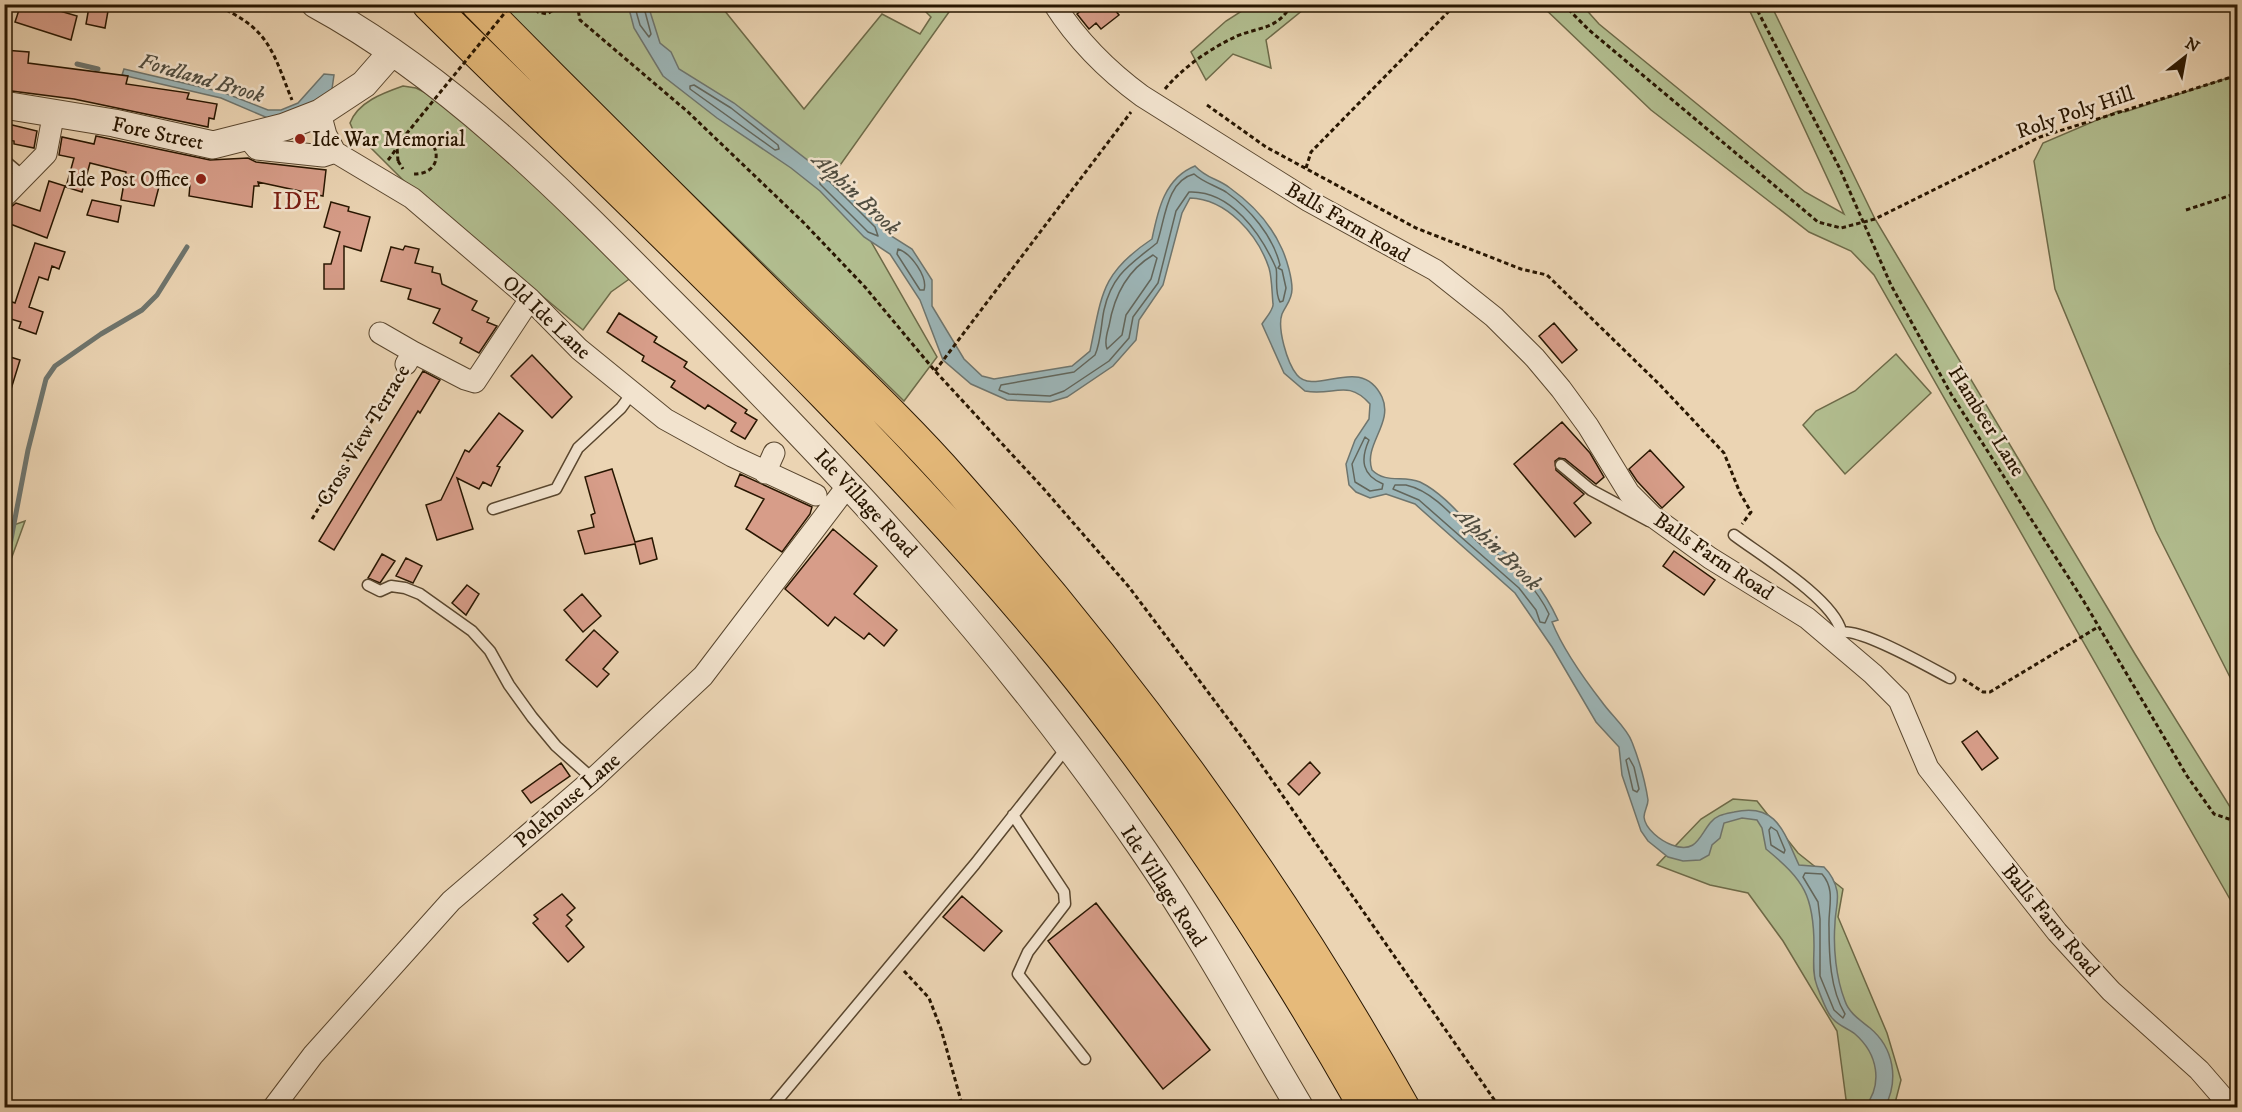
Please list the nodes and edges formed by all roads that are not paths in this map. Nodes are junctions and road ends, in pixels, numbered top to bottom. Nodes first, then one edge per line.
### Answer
1 (315, 4) edge
2 (429, 4) edge
3 (478, 4) edge
4 (1054, 4) edge
5 (392, 52) junction
6 (4, 105) edge
7 (54, 112) junction
8 (320, 113) junction
9 (247, 137) junction
10 (335, 152) junction
11 (4, 160) edge
12 (23, 176) junction
13 (4, 197) edge
14 (530, 299) junction
15 (380, 333) dead end
16 (632, 393) junction
17 (774, 453) dead end
18 (1561, 465) dead end
19 (765, 473) junction
20 (849, 484) junction
21 (816, 495) dead end
22 (493, 509) dead end
23 (1660, 521) junction
24 (1734, 535) road end
25 (368, 585) dead end
26 (1836, 634) junction
27 (1950, 678) road end
28 (1068, 746) junction
29 (593, 779) junction
30 (1013, 815) junction
31 (1085, 1059) dead end
32 (273, 1107) edge
33 (771, 1107) edge
34 (1300, 1107) edge
35 (1366, 1107) edge
36 (1403, 1107) edge
37 (2232, 1107) edge

1 - 5 street, Ide Village Road
2 - 35 highway
3 - 36 highway
4 - 23 street, Balls Farm Road
5 - 8 street, Fore Street
5 - 20 street, Ide Village Road
6 - 7 street, Fore Street
7 - 9 street, Fore Street
7 - 12 street
8 - 9 street, Fore Street
8 - 10 street
9 - 10 street
10 - 14 street, Old Ide Lane
11 - 12 lane
12 - 13 street
14 - 15 street, Cross View Terrace
14 - 16 street, Old Ide Lane
16 - 19 street, Old Ide Lane
16 - 22 lane
17 - 19 street
18 - 23 lane
19 - 21 street, Old Ide Lane
20 - 28 street, Ide Village Road
20 - 29 street, Polehouse Lane
23 - 26 street, Balls Farm Road
24 - 26 lane
25 - 29 lane
26 - 27 lane
26 - 37 street, Balls Farm Road
28 - 30 lane
28 - 34 street, Ide Village Road
29 - 32 street, Polehouse Lane
30 - 31 lane
30 - 33 lane

